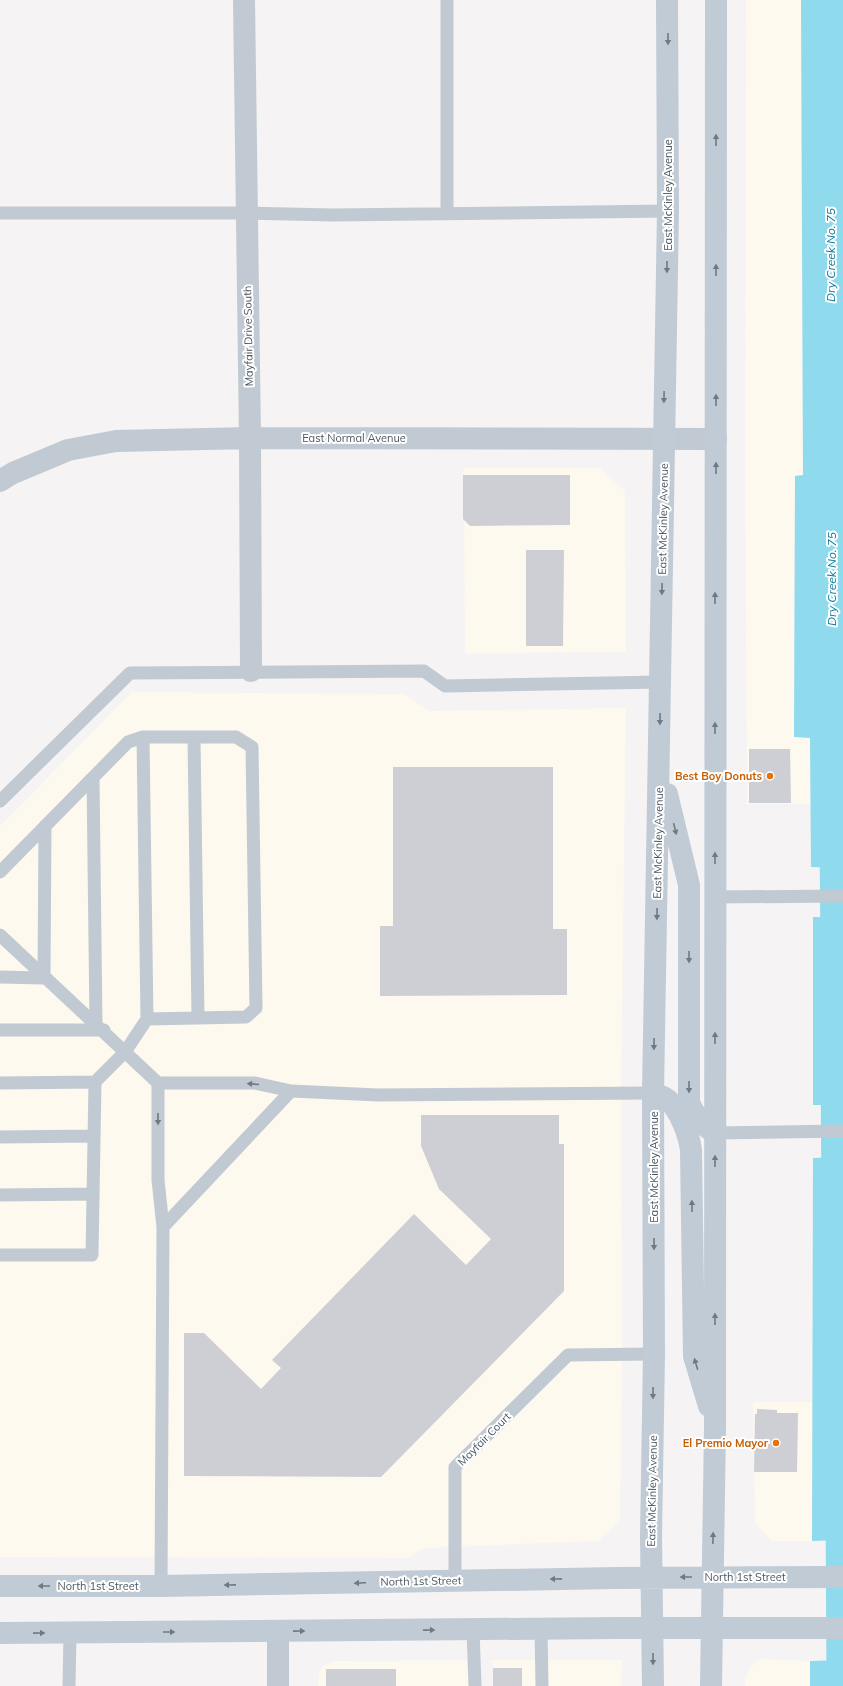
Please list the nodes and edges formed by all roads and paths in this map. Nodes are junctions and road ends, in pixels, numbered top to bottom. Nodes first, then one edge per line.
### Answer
1 (244, 0) edge
2 (447, 0) edge
3 (667, 0) edge
4 (716, 0) edge
5 (668, 211) junction
6 (247, 212) junction
7 (0, 213) edge
8 (447, 213) junction
9 (250, 438) junction
10 (664, 438) junction
11 (716, 439) junction
12 (0, 481) edge
13 (251, 671) junction
14 (661, 682) junction
15 (143, 737) junction
16 (194, 737) junction
17 (659, 764) junction
18 (93, 778) junction
19 (0, 801) edge
20 (45, 826) junction
21 (0, 872) edge
22 (843, 896) edge
23 (715, 897) junction
24 (0, 935) edge
25 (0, 977) edge
26 (44, 978) junction
27 (198, 1018) junction
28 (147, 1019) junction
29 (100, 1027) junction
30 (0, 1030) edge
31 (125, 1052) junction
32 (95, 1082) junction
33 (0, 1083) edge
34 (158, 1083) junction
35 (291, 1091) junction
36 (653, 1093) junction
37 (843, 1131) edge
38 (715, 1133) junction
39 (94, 1136) junction
40 (0, 1137) edge
41 (93, 1194) junction
42 (0, 1195) edge
43 (162, 1227) junction
44 (0, 1255) edge
45 (654, 1354) junction
46 (716, 1428) junction
47 (713, 1577) junction
48 (843, 1577) edge
49 (651, 1578) junction
50 (455, 1580) junction
51 (0, 1586) edge
52 (161, 1586) junction
53 (541, 1628) junction
54 (652, 1628) junction
55 (711, 1628) junction
56 (843, 1628) edge
57 (473, 1629) junction
58 (278, 1631) junction
59 (0, 1633) edge
60 (70, 1633) junction
61 (70, 1686) edge
62 (278, 1686) edge
63 (475, 1686) edge
64 (542, 1686) edge
65 (653, 1686) edge
66 (711, 1686) edge

1 - 6 street, Mayfair Drive South
2 - 8 lane
3 -> 5 main road, East McKinley Avenue
11 -> 4 main road
5 - 8 lane
5 -> 10 main road, East McKinley Avenue
6 - 7 lane
6 - 8 lane
6 - 9 street, Mayfair Drive South
9 - 10 street, East Normal Avenue
9 - 12 street, East Normal Avenue
9 - 13 street, Mayfair Drive South
10 - 11 street, East Normal Avenue
10 -> 14 main road, East McKinley Avenue
23 -> 11 main road
13 - 14 lane
13 - 19 lane
14 -> 17 main road, East McKinley Avenue
15 - 16 lane
15 - 18 lane
15 - 28 lane
16 - 27 lane
16 - 27 lane
17 -> 36 main road, East McKinley Avenue
17 -> 38 main road
18 - 20 lane
18 - 29 lane
20 - 21 lane
20 - 26 lane
22 - 23 lane
38 -> 23 main road
24 - 26 lane
25 - 26 lane
26 - 29 lane
27 - 28 lane
28 - 31 lane
29 - 30 lane
29 - 31 lane
31 - 32 lane
31 - 34 lane
32 - 33 lane
32 - 39 lane
35 -> 34 lane
34 -> 43 lane
35 - 36 lane
35 - 43 lane
36 -> 45 main road, East McKinley Avenue
46 -> 36 main road
37 - 38 lane
46 -> 38 main road
39 - 40 lane
39 - 41 lane
41 - 42 lane
41 - 44 lane
43 - 52 lane
45 -> 49 main road, East McKinley Avenue
45 - 50 lane, Mayfair Court
47 -> 46 main road
47 - 48 main road, North 1st Street
47 -> 49 main road, North 1st Street
47 - 55 main road
49 -> 50 main road, North 1st Street
49 - 54 main road, East McKinley Avenue
50 -> 52 main road, North 1st Street
52 -> 51 main road, North 1st Street
53 - 54 main road
53 - 57 main road
53 - 64 lane
54 - 55 main road
54 -> 65 main road, East McKinley Avenue
55 - 56 main road
55 - 66 main road
58 -> 57 main road
57 - 63 lane
60 -> 58 main road
58 - 62 street
59 -> 60 main road
60 - 61 lane

